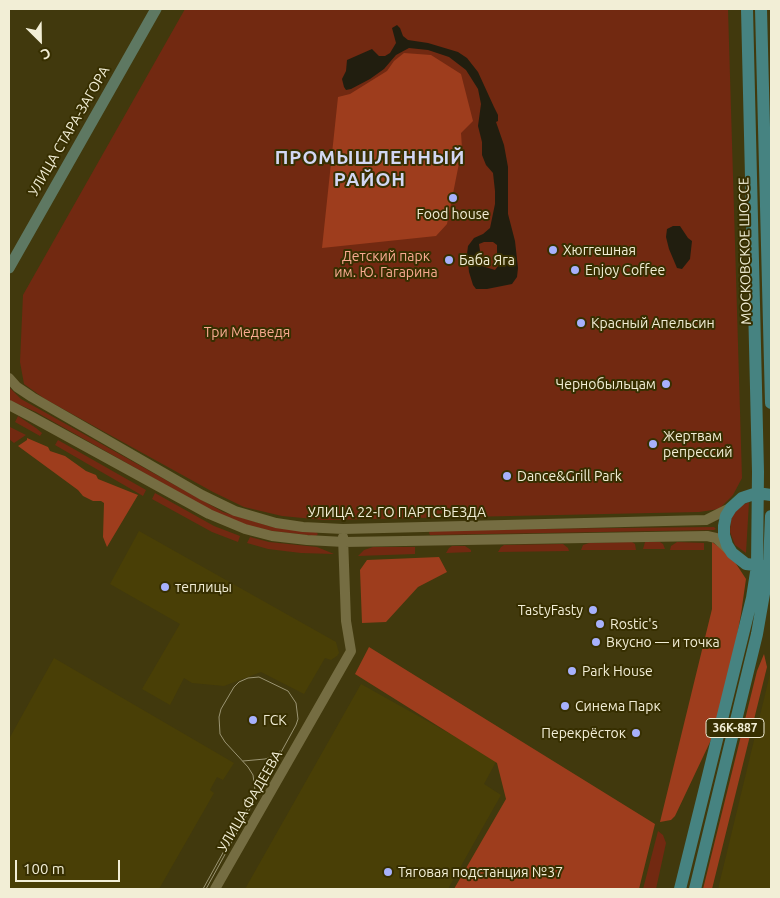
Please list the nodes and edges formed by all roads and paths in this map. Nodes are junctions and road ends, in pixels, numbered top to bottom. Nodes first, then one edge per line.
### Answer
1 (156, 9) edge
2 (747, 9) edge
3 (754, 9) edge
4 (761, 9) edge
5 (9, 268) edge
6 (9, 378) edge
7 (771, 403) edge
8 (9, 405) edge
9 (765, 494) edge
10 (731, 508) junction
11 (771, 516) edge
12 (426, 526) junction
13 (403, 527) junction
14 (343, 529) junction
15 (426, 540) junction
16 (402, 541) junction
17 (344, 542) junction
18 (732, 553) junction
19 (765, 565) edge
20 (215, 889) edge
21 (680, 889) edge
22 (688, 889) edge
23 (695, 889) edge

1 - 5 main road, УЛИЦА СТАРА-ЗАГОРА
2 - 9 main road, МОСКОВСКОЕ ШОССЕ / 36К-887
3 - 9 main road, МОСКОВСКОЕ ШОССЕ / 36К-887
4 - 7 main road, МОСКОВСКОЕ ШОССЕ
6 - 14 street, УЛИЦА 22-ГО ПАРТСЪЕЗДА
8 - 17 street, УЛИЦА 22-ГО ПАРТСЪЕЗДА
9 - 10 main road
9 - 19 main road, МОСКОВСКОЕ ШОССЕ / 36К-887
10 - 12 street, УЛИЦА 22-ГО ПАРТСЪЕЗДА
10 - 18 main road
11 - 19 main road, МОСКОВСКОЕ ШОССЕ / 36К-887
12 - 13 street, УЛИЦА 22-ГО ПАРТСЪЕЗДА
12 - 15 street
13 - 14 street, УЛИЦА 22-ГО ПАРТСЪЕЗДА
13 - 16 street
14 - 17 street, УЛИЦА ФАДЕЕВА
15 - 16 street, УЛИЦА 22-ГО ПАРТСЪЕЗДА
15 - 18 street, УЛИЦА 22-ГО ПАРТСЪЕЗДА
16 - 17 street, УЛИЦА 22-ГО ПАРТСЪЕЗДА
17 - 20 street, УЛИЦА ФАДЕЕВА
18 - 19 main road
19 - 21 main road, МОСКОВСКОЕ ШОССЕ / 36К-887
19 - 22 main road, МОСКОВСКОЕ ШОССЕ / 36К-887
19 - 23 main road, МОСКОВСКОЕ ШОССЕ / 36К-887

